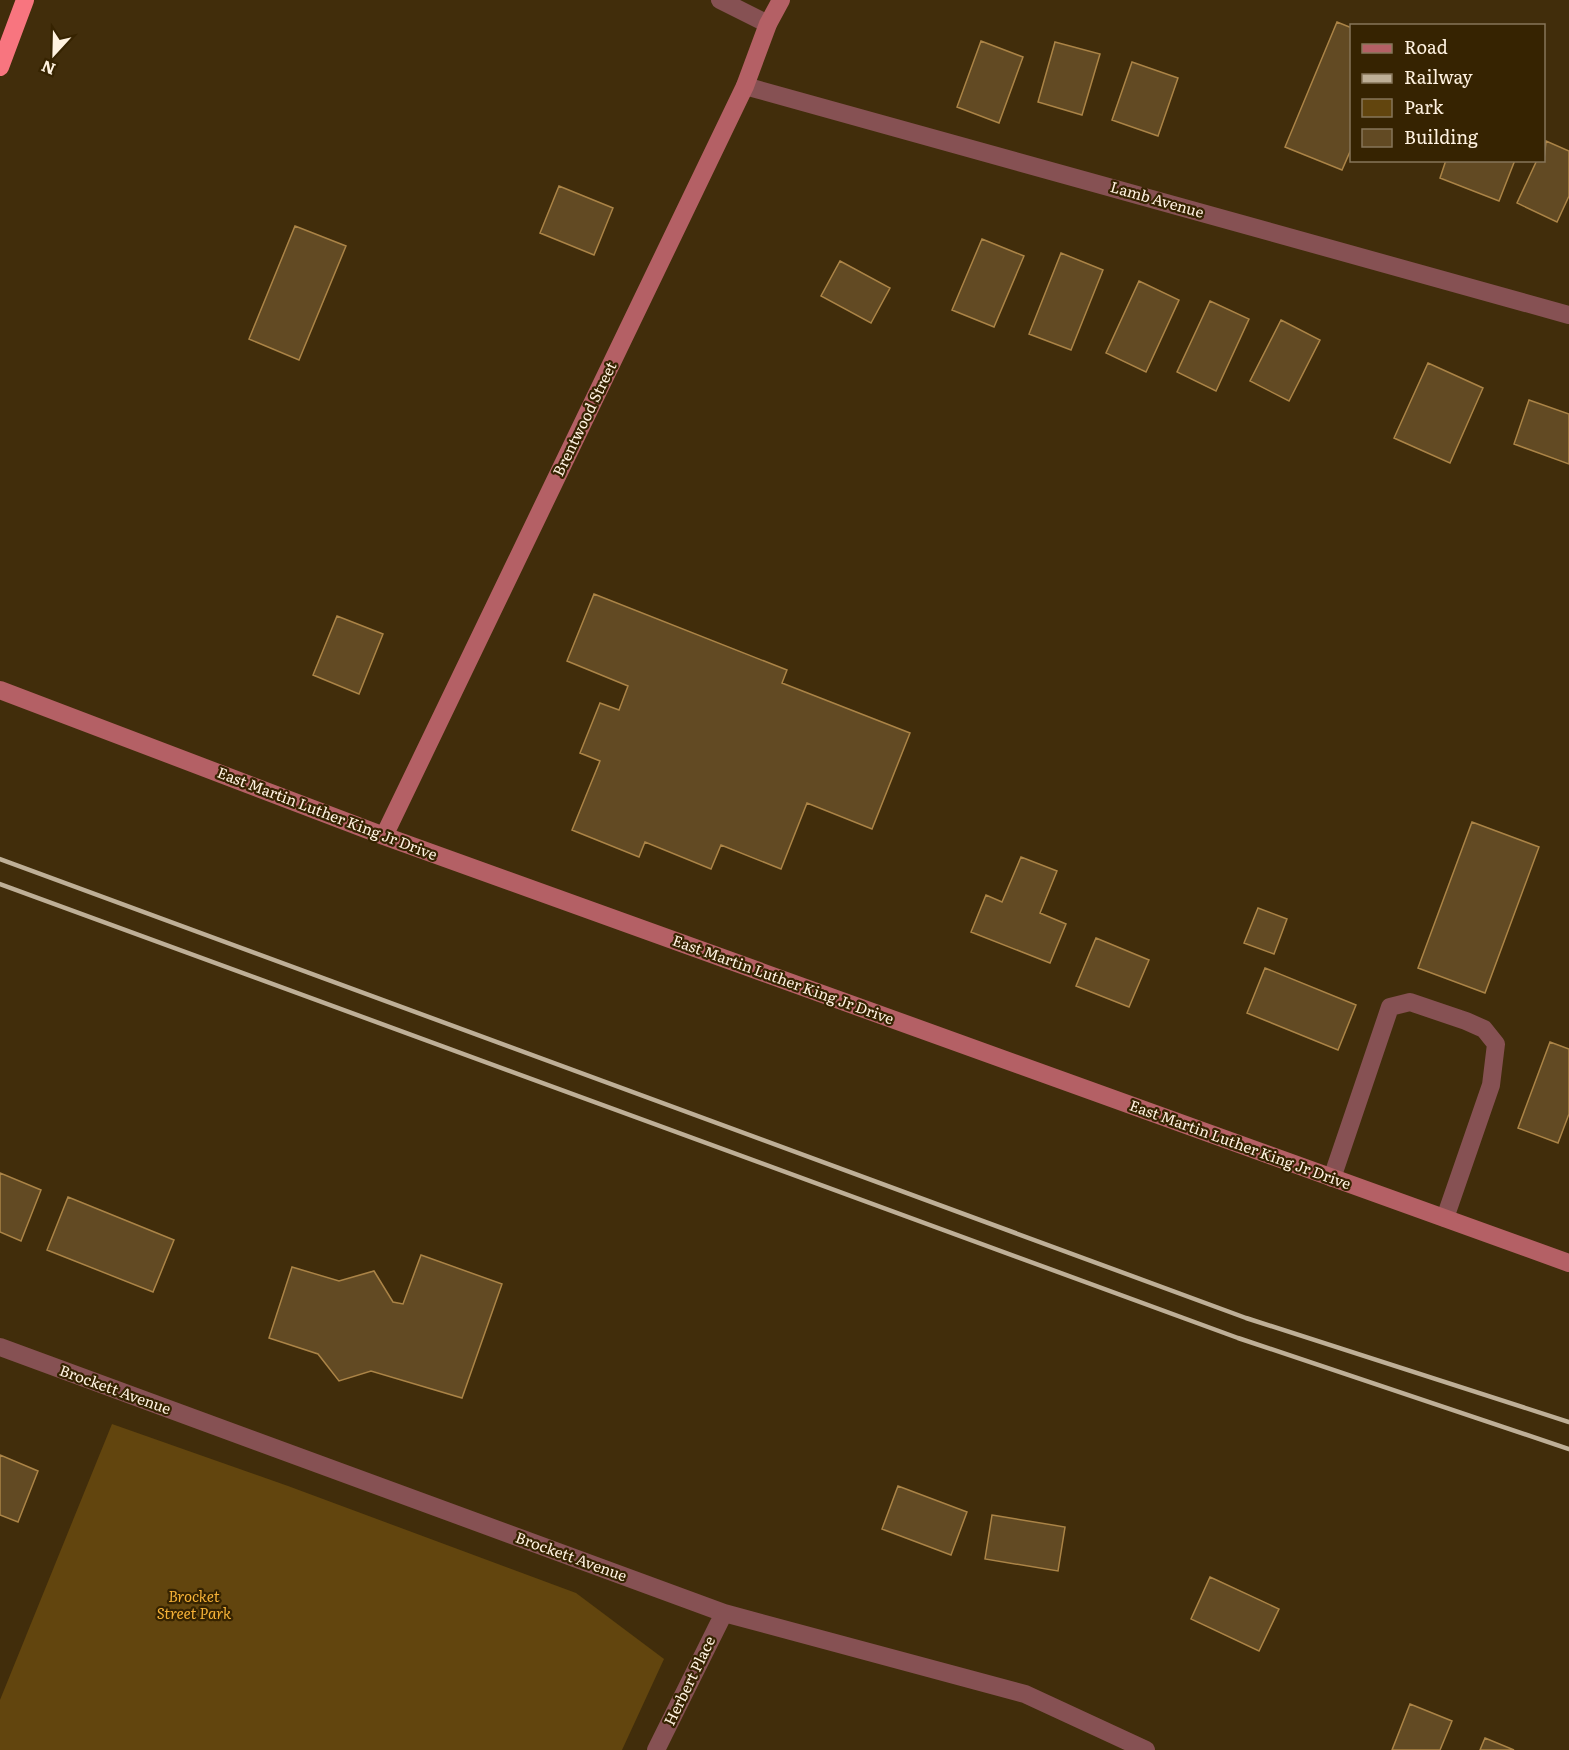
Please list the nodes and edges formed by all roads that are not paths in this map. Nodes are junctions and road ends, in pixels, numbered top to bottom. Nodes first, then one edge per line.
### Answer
1 (25, 0) edge
2 (720, 0) edge
3 (781, 0) edge
4 (768, 24) junction
5 (0, 67) edge
6 (746, 86) junction
7 (1569, 315) edge
8 (0, 690) edge
9 (384, 836) junction
10 (1332, 1178) junction
11 (1445, 1218) junction
12 (1569, 1263) edge
13 (0, 1347) edge
14 (724, 1613) junction
15 (656, 1750) edge
16 (1146, 1750) edge

1 - 5 highway
2 - 4 street
3 - 4 main road, Brentwood Street
4 - 6 main road, Brentwood Street
6 - 7 street, Lamb Avenue
6 - 9 main road, Brentwood Street
8 - 9 main road, East Martin Luther King Jr Drive
9 - 10 main road, East Martin Luther King Jr Drive
10 - 11 main road, East Martin Luther King Jr Drive
10 - 11 street
11 - 12 main road, East Martin Luther King Jr Drive
13 - 14 street, Brockett Avenue
14 - 15 street, Herbert Place
14 - 16 street, Brockett Avenue

